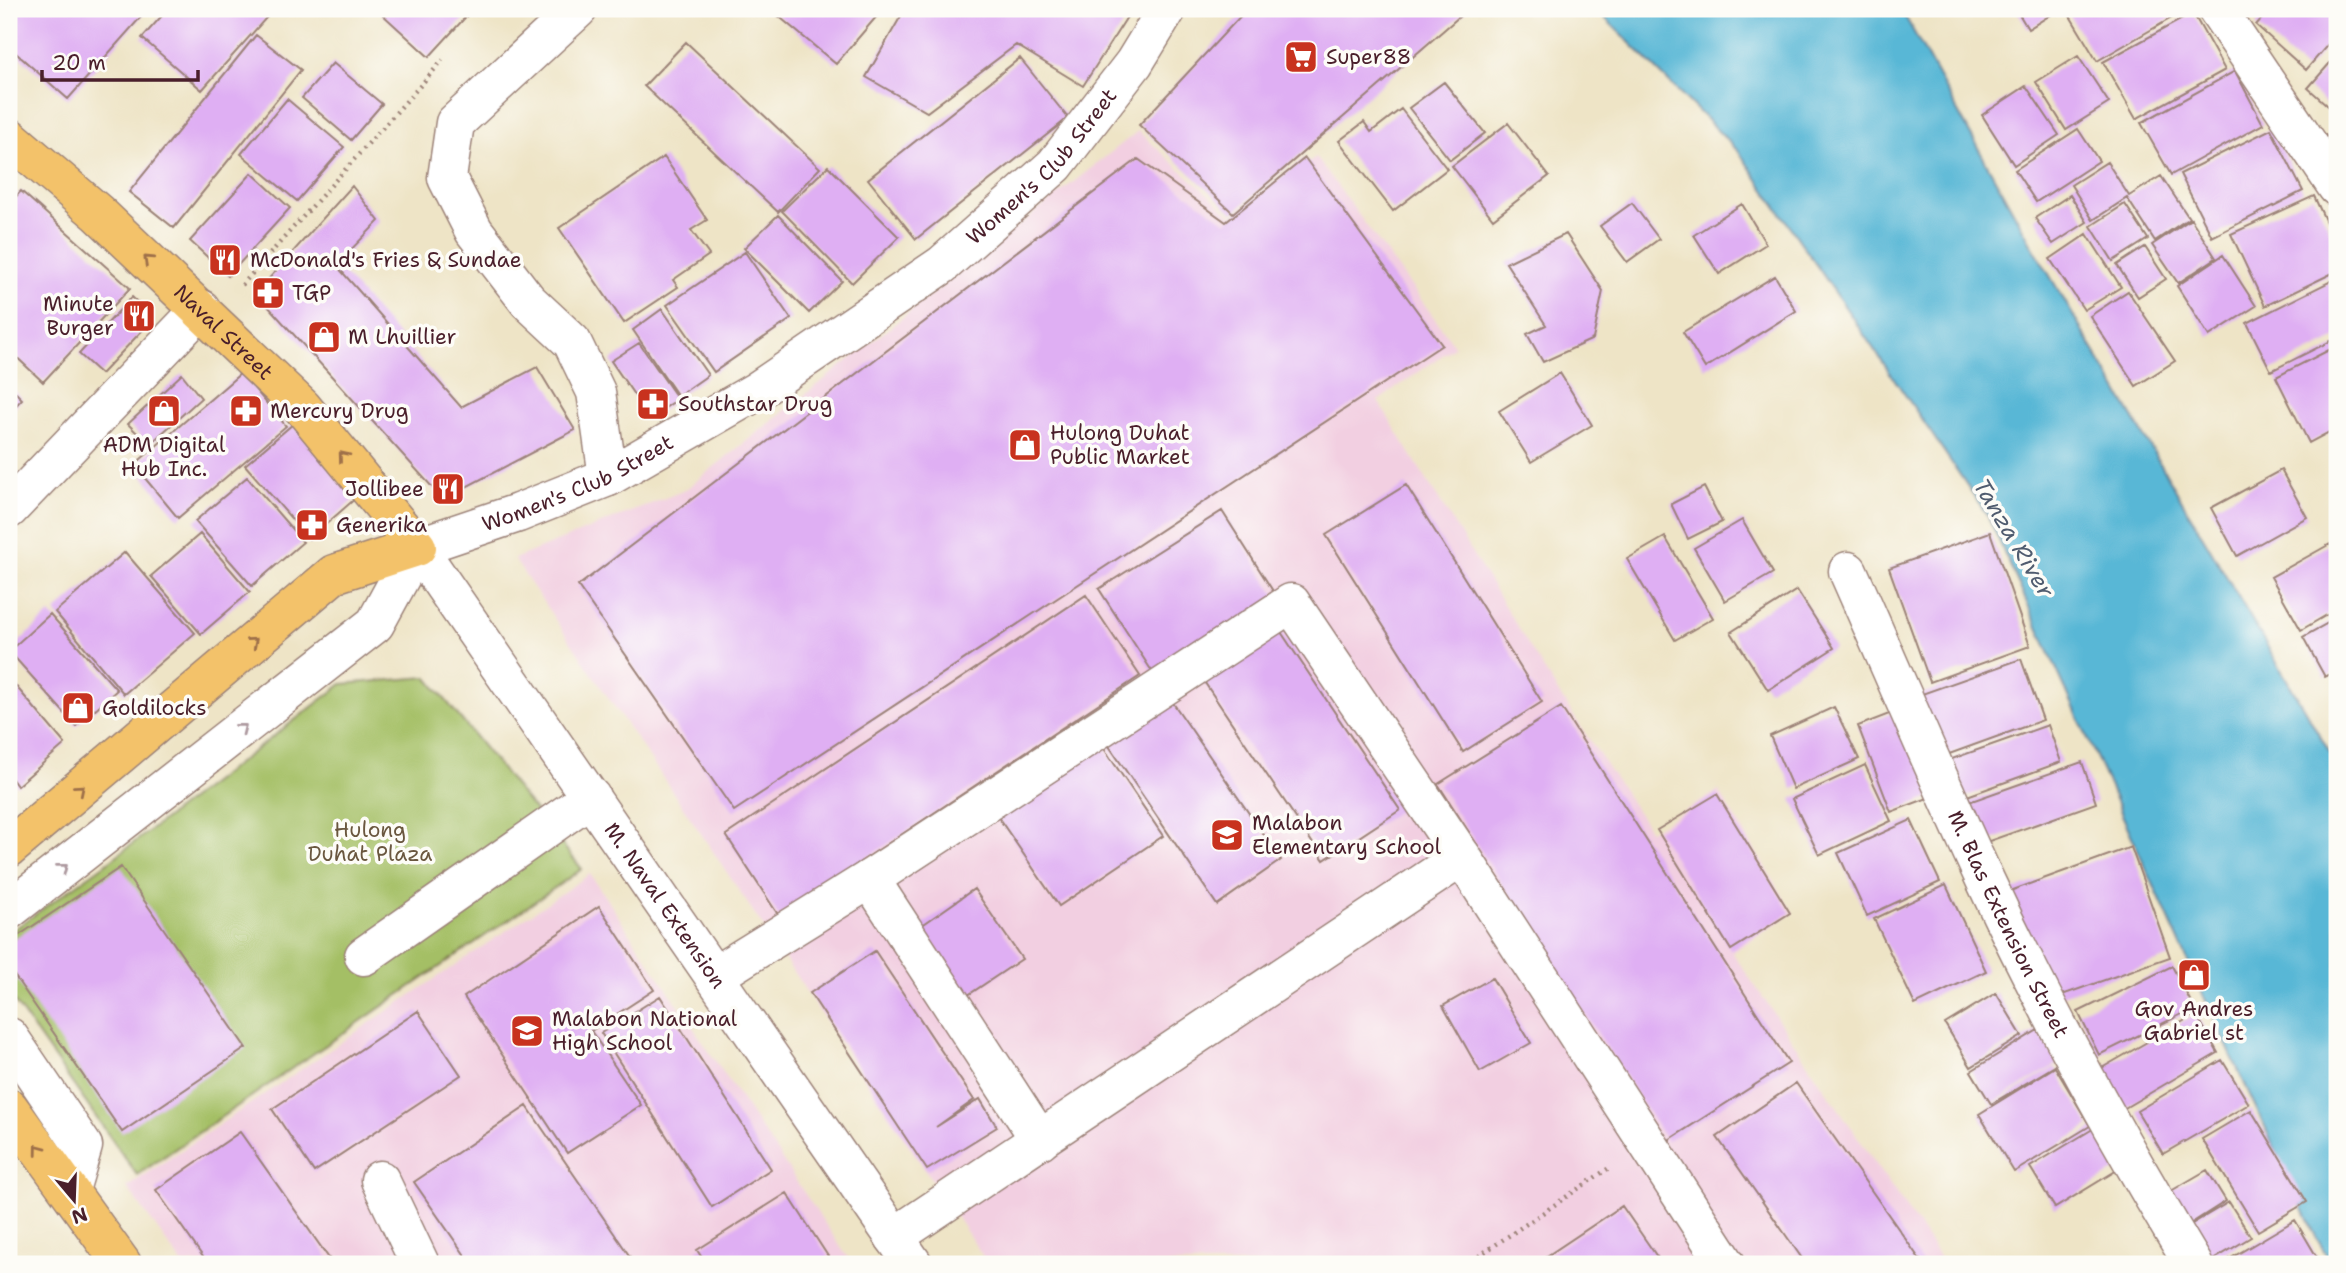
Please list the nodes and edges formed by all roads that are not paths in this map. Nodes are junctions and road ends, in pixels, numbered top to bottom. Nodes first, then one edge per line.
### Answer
1 (578, 9) edge
2 (1167, 9) edge
3 (2217, 9) edge
4 (9, 137) edge
5 (2337, 187) edge
6 (205, 313) junction
7 (608, 477) junction
8 (9, 509) edge
9 (417, 547) junction
10 (1848, 571) dead end
11 (591, 797) junction
12 (9, 848) edge
13 (1462, 857) junction
14 (870, 879) junction
15 (9, 909) edge
16 (364, 956) dead end
17 (713, 976) junction
18 (9, 1037) edge
19 (9, 1108) edge
20 (1040, 1140) junction
21 (380, 1180) dead end
22 (70, 1190) junction
23 (903, 1250) edge
24 (122, 1264) edge
25 (420, 1264) edge
26 (1726, 1264) edge
27 (2193, 1264) edge

1 - 7 street
2 - 7 street, Women's Club Street
3 - 5 street
6 -> 4 main road, Naval Street
6 - 8 street
9 -> 6 main road, Naval Street
7 - 9 street, Women's Club Street
9 - 11 street, M. Naval Extension
12 -> 9 main road, Women's Club Street
15 -> 9 street
10 - 27 street, M. Blas Extension Street
11 - 16 street
11 - 17 street, M. Naval Extension
13 - 14 street
13 - 20 street
13 - 26 street
14 - 17 street
14 - 20 street
17 - 23 street, M. Naval Extension
18 - 22 street
22 -> 19 main road
20 - 23 street
21 - 25 street
22 - 24 main road

